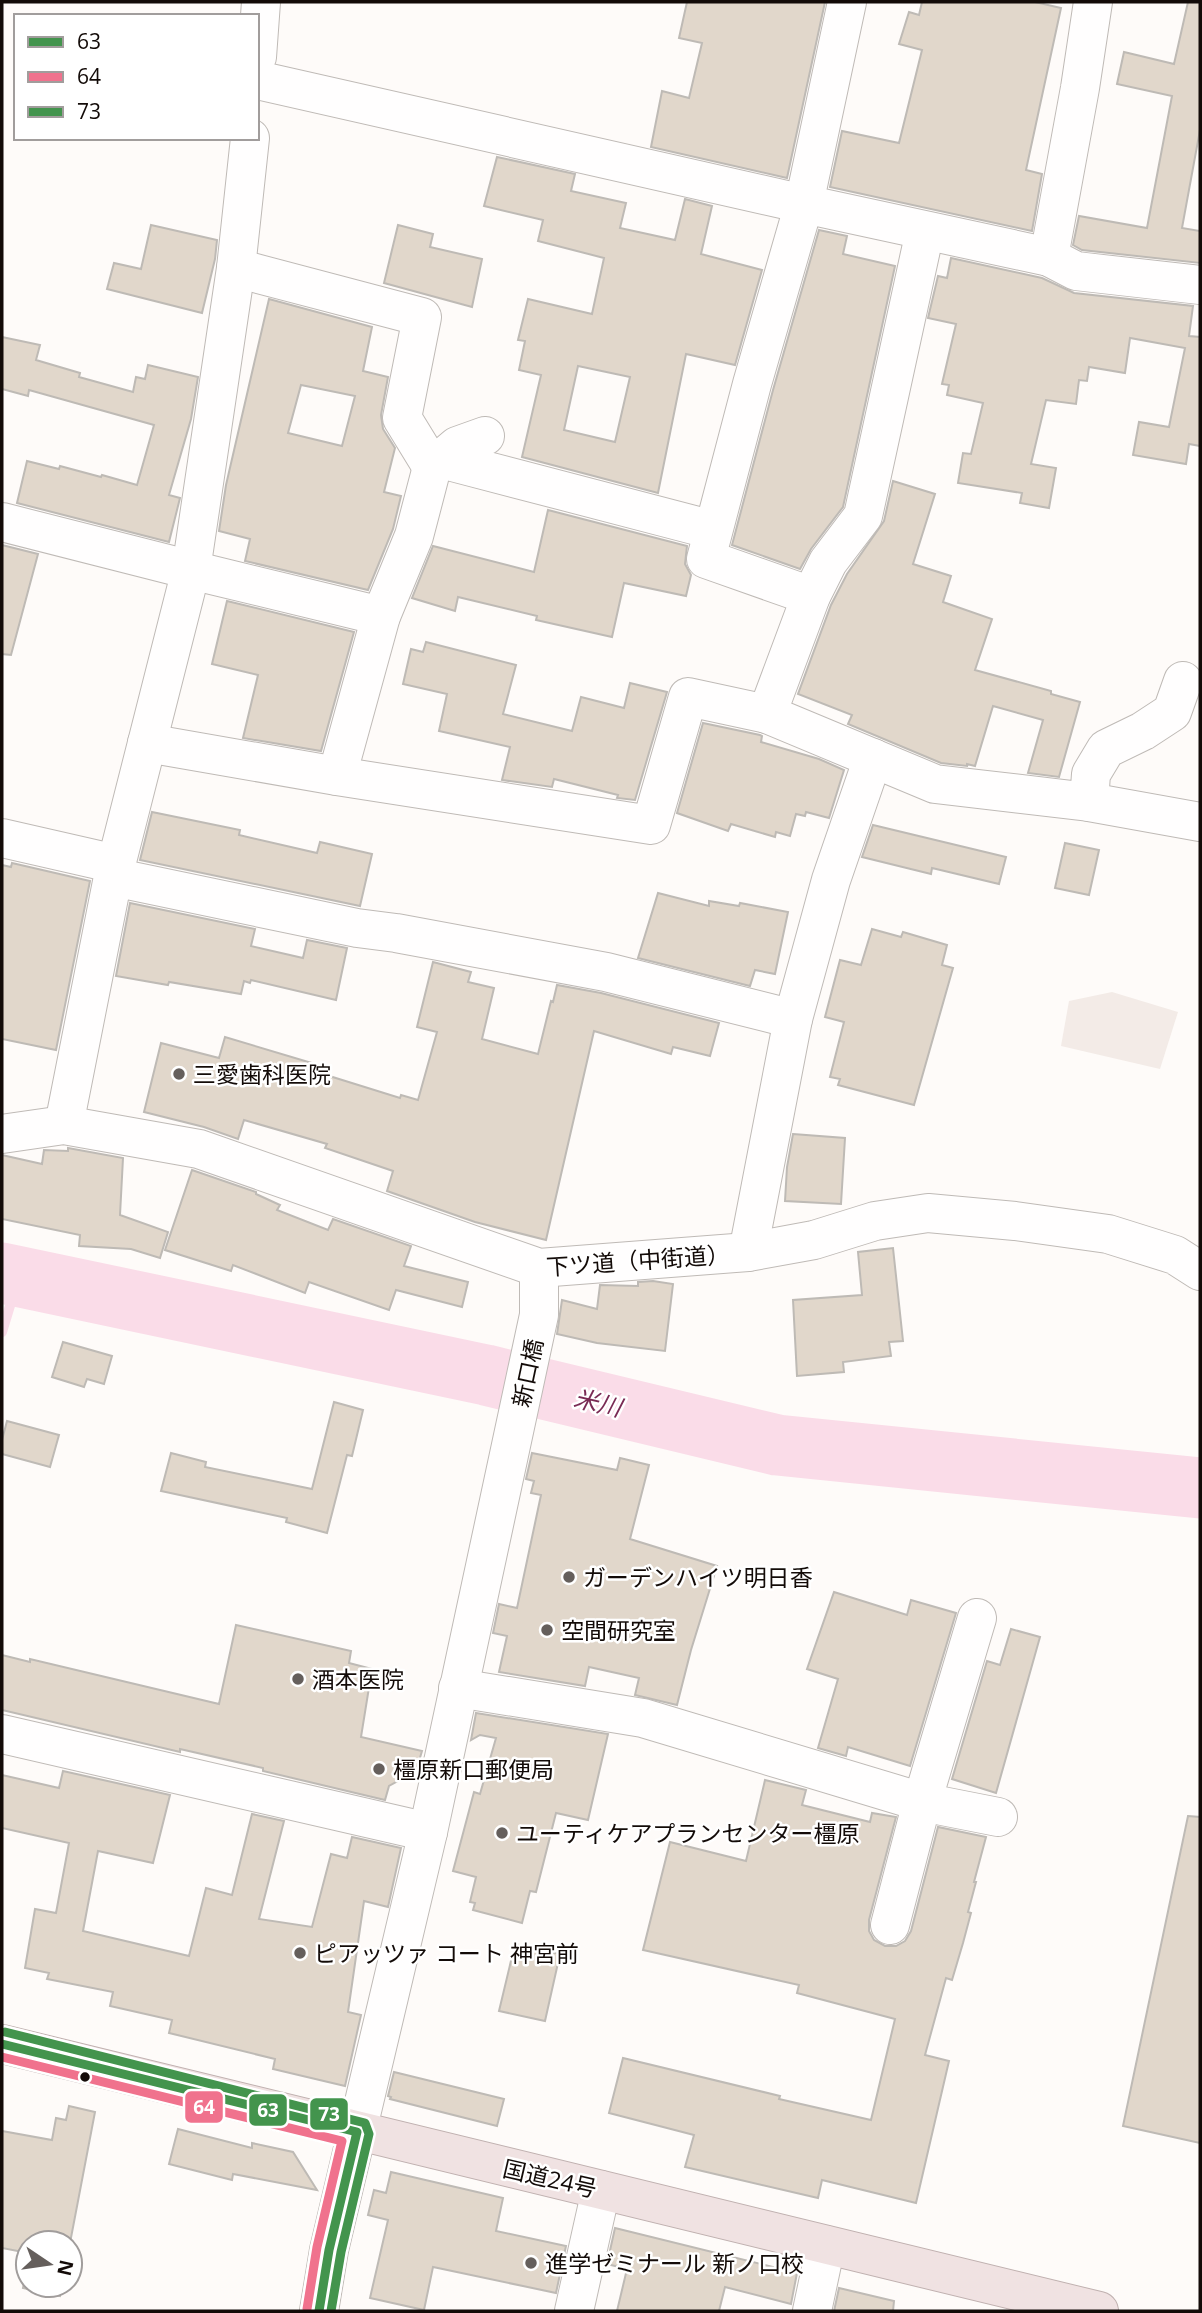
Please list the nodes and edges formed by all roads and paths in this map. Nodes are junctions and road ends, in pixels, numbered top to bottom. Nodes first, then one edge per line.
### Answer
1 (261, 2) edge
2 (847, 2) edge
3 (1093, 2) edge
4 (259, 30) edge
5 (259, 80) edge
6 (250, 140) edge
7 (804, 204) junction
8 (925, 231) junction
9 (1049, 257) junction
10 (236, 268) junction
11 (1200, 285) edge
12 (485, 436) dead end
13 (437, 463) junction
14 (2, 522) edge
15 (713, 530) junction
16 (191, 570) junction
17 (811, 596) junction
18 (380, 616) junction
19 (1183, 681) dead end
20 (768, 714) junction
21 (147, 743) junction
22 (873, 758) junction
23 (337, 776) junction
24 (1089, 802) junction
25 (1200, 822) edge
26 (2, 838) edge
27 (115, 871) junction
28 (793, 1020) junction
29 (64, 1125) junction
30 (2, 1134) edge
31 (748, 1252) junction
32 (539, 1268) junction
33 (1200, 1271) edge
34 (977, 1618) dead end
35 (457, 1688) junction
36 (2, 1734) edge
37 (922, 1802) junction
38 (998, 1817) dead end
39 (428, 1832) junction
40 (890, 1925) dead end
41 (2, 2044) edge
42 (357, 2132) junction
43 (601, 2190) junction
44 (826, 2245) junction
45 (319, 2311) edge
46 (574, 2311) edge
47 (813, 2311) edge
48 (1099, 2311) edge

1 - 4 street
2 - 7 street
3 - 9 street
5 - 7 street
6 - 10 street
7 - 8 street
7 - 15 street
8 - 9 street
8 - 17 street
9 - 11 street
10 - 13 street
10 - 16 street
12 - 13 street
13 - 15 street
13 - 18 street
14 - 16 street
15 - 17 street
16 - 18 street
16 - 21 street
17 - 20 street
18 - 23 street
19 - 24 street
20 - 22 street
20 - 23 street
21 - 23 street
21 - 27 street
22 - 24 street
22 - 28 street
24 - 25 street
26 - 27 street
27 - 28 street
27 - 29 street
28 - 31 street
29 - 30 street, 下ツ道（中街道）
29 - 32 street, 下ツ道（中街道）
31 - 32 street, 下ツ道（中街道）
31 - 33 street, 下ツ道（中街道）
32 - 35 street, 新口橋
34 - 37 street
35 - 37 street
35 - 39 street, 新口橋
36 - 39 street
37 - 38 street
37 - 40 street
39 - 42 street, 新口橋
41 - 42 highway, 国道24号
42 - 43 highway, 国道24号
42 - 45 street, 新口橋
43 - 44 highway, 国道24号
43 - 46 street
44 - 47 street
44 - 48 highway, 国道24号

